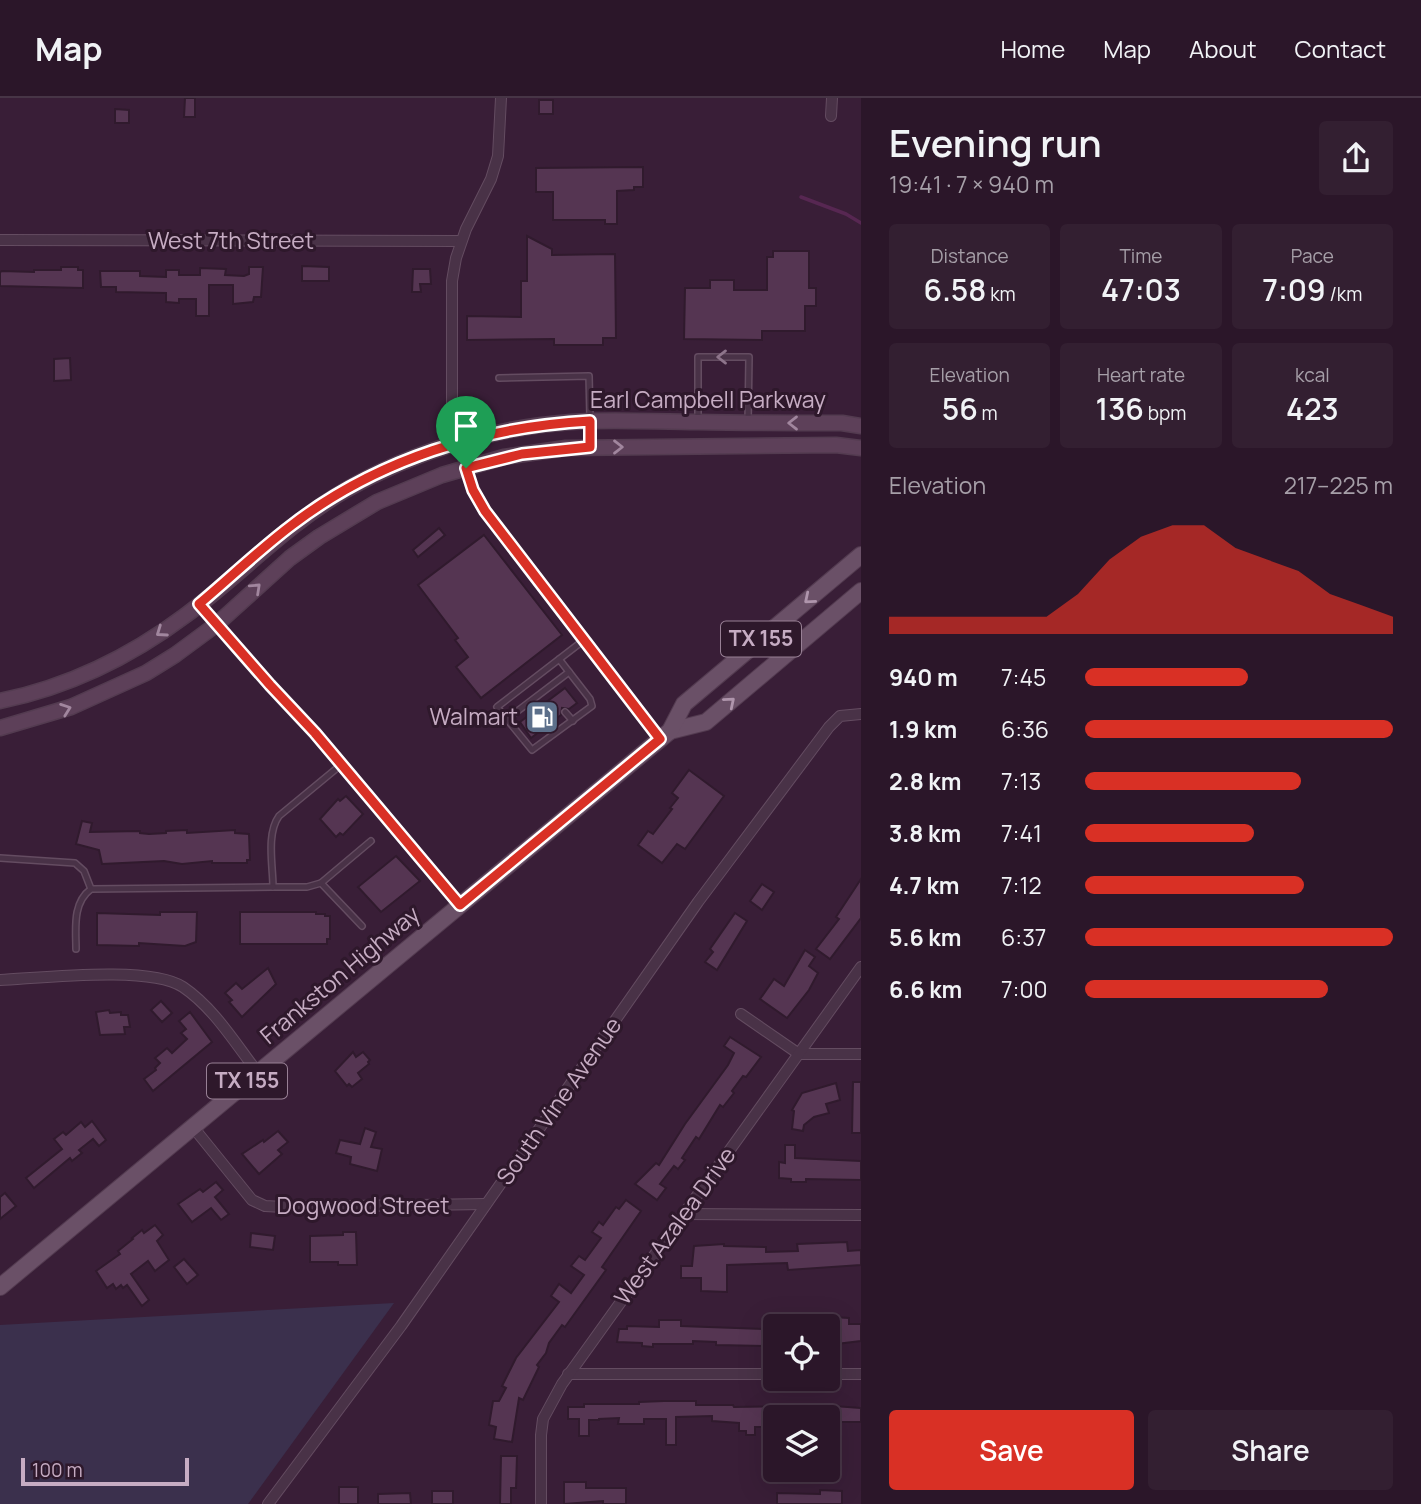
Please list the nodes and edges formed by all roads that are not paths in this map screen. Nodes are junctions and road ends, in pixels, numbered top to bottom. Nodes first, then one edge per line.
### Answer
1 (500, 98) edge
2 (832, 98) edge
3 (831, 116) dead end
4 (0, 240) edge
5 (461, 241) junction
6 (499, 378) dead end
7 (590, 421) junction
8 (669, 422) junction
9 (698, 422) junction
10 (748, 423) junction
11 (861, 426) edge
12 (457, 442) junction
13 (700, 446) junction
14 (747, 446) junction
15 (590, 447) junction
16 (669, 447) junction
17 (861, 448) edge
18 (466, 468) junction
19 (861, 555) edge
20 (861, 591) edge
21 (199, 604) junction
22 (217, 624) junction
23 (584, 640) junction
24 (559, 659) junction
25 (569, 672) junction
26 (547, 689) junction
27 (553, 697) dead end
28 (0, 701) edge
29 (565, 712) dead end
30 (861, 714) edge
31 (507, 719) junction
32 (573, 721) junction
33 (0, 728) edge
34 (665, 735) junction
35 (342, 764) junction
36 (371, 841) dead end
37 (0, 858) edge
38 (321, 883) junction
39 (273, 887) junction
40 (91, 889) junction
41 (460, 905) junction
42 (362, 926) dead end
43 (76, 949) dead end
44 (861, 967) edge
45 (0, 980) edge
46 (741, 1014) dead end
47 (799, 1054) junction
48 (861, 1054) edge
49 (258, 1073) junction
50 (192, 1127) junction
51 (486, 1205) junction
52 (685, 1214) junction
53 (861, 1215) edge
54 (0, 1287) edge
55 (568, 1374) junction
56 (763, 1374) edge
57 (840, 1374) edge
58 (861, 1374) edge
59 (268, 1504) edge
60 (541, 1504) edge

1 - 5 street
2 - 3 street
4 - 5 street, West 7th Street
5 - 12 street
6 - 7 lane
7 - 8 main road, Earl Campbell Parkway
7 - 12 main road, Earl Campbell Parkway
7 - 15 main road
8 - 9 main road, Earl Campbell Parkway
8 - 16 main road
9 - 10 main road, Earl Campbell Parkway
10 -> 9 lane
9 - 13 main road
11 -> 10 main road, Earl Campbell Parkway
10 - 14 main road
12 - 18 street
12 - 21 main road, Earl Campbell Parkway
13 - 14 main road, Earl Campbell Parkway
13 - 16 main road, Earl Campbell Parkway
14 - 17 main road, Earl Campbell Parkway
15 -> 16 main road, Earl Campbell Parkway
15 - 18 main road, Earl Campbell Parkway
22 -> 18 main road, Earl Campbell Parkway
18 - 23 lane
19 -> 34 main road, Frankston Highway / TX 155
34 -> 20 main road, TX 155
21 - 22 main road
21 -> 28 main road, Earl Campbell Parkway
33 -> 22 main road, Earl Campbell Parkway
22 - 35 lane
23 - 24 lane
23 - 34 lane
24 - 25 lane
24 - 31 lane
25 - 26 lane
25 - 32 lane
26 - 27 lane
26 - 31 lane
29 - 32 lane
30 - 51 street, South Vine Avenue
31 - 32 lane
34 - 41 main road, Frankston Highway / TX 155
35 - 39 lane
35 - 41 lane
36 - 38 lane
37 - 40 lane
38 - 39 lane
38 - 42 lane
39 - 40 lane
40 - 43 lane
41 - 49 main road, Frankston Highway / TX 155
44 - 47 street, West Azalea Drive
45 - 49 street
46 - 47 street
47 - 48 street
47 - 52 street, West Azalea Drive
49 - 50 main road, Frankston Highway / TX 155
50 - 51 street, Dogwood Street
50 - 54 main road, Frankston Highway / TX 155
51 - 59 street, South Vine Avenue
52 - 53 street
52 - 55 street, West Azalea Drive
55 - 56 street
55 - 60 street, West Azalea Drive
57 - 58 street

